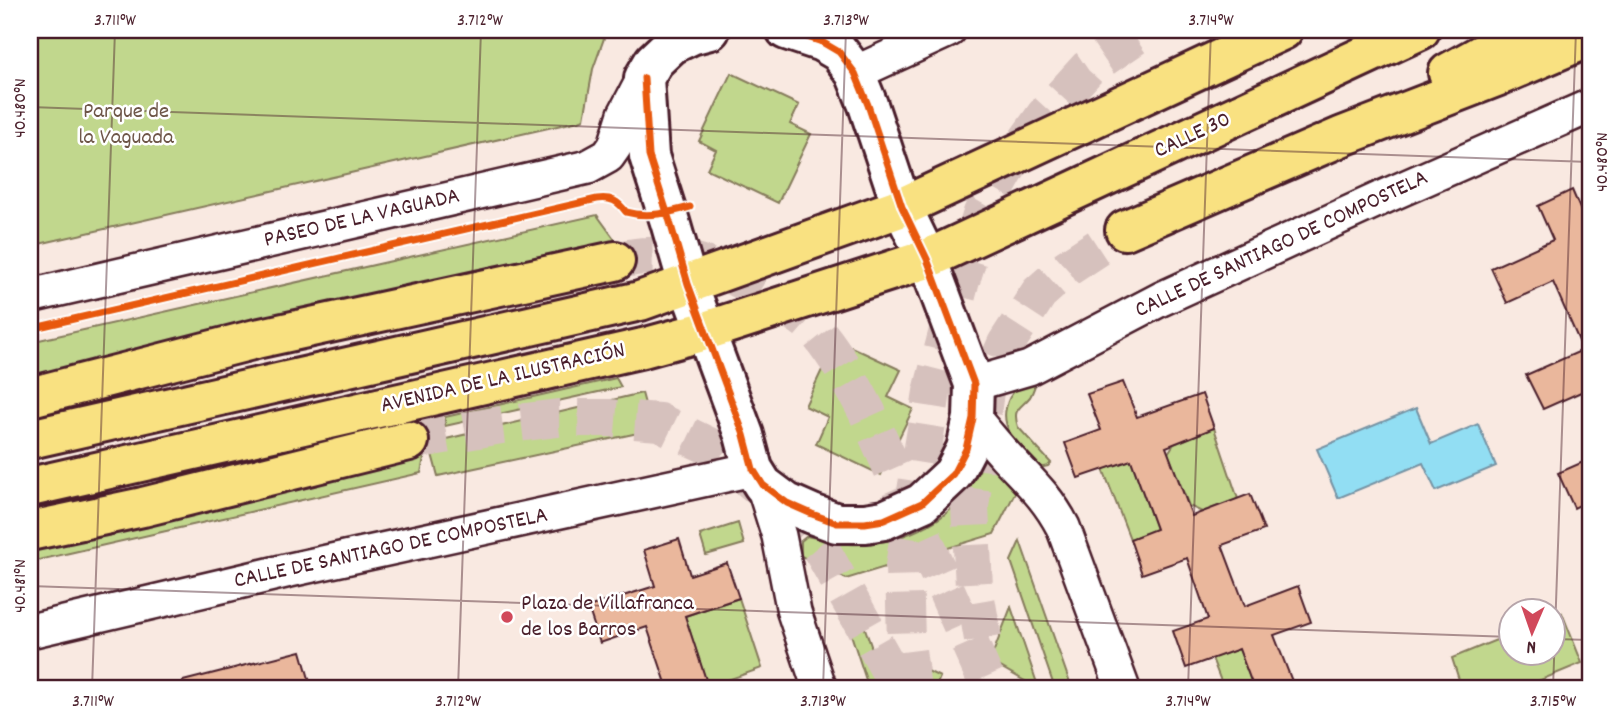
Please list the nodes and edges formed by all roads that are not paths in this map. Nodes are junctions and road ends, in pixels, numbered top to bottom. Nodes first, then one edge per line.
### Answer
1 (710, 30) edge
2 (786, 30) edge
3 (949, 30) edge
4 (1283, 30) edge
5 (1420, 30) edge
6 (1526, 30) edge
7 (818, 36) edge
8 (676, 37) edge
9 (1590, 37) edge
10 (855, 73) junction
11 (644, 78) junction
12 (1590, 106) edge
13 (902, 207) junction
14 (967, 242) joint
15 (927, 259) junction
16 (615, 261) tunnel mouth
17 (688, 284) junction
18 (30, 296) edge
19 (705, 331) junction
20 (30, 397) edge
21 (974, 401) junction
22 (30, 439) edge
23 (409, 440) tunnel mouth
24 (758, 477) junction
25 (30, 487) edge
26 (30, 531) edge
27 (30, 631) edge
28 (820, 689) edge
29 (1124, 689) edge

1 - 8 street
2 - 7 street
3 - 10 street
4 - 13 highway, AVENIDA DE LA ILUSTRACIÓN
5 - 14 highway, CALLE 30
6 - 9 highway
7 - 10 street
8 - 11 street
10 - 13 street
11 - 17 street
11 - 18 street, PASEO DE LA VAGUADA
12 - 21 street, CALLE DE SANTIAGO DE COMPOSTELA
13 - 15 street
13 - 17 highway, AVENIDA DE LA ILUSTRACIÓN
14 - 15 highway, AVENIDA DE LA ILUSTRACIÓN
15 - 19 highway, AVENIDA DE LA ILUSTRACIÓN
15 - 21 street
16 - 20 highway
17 - 19 street
17 - 22 highway, AVENIDA DE LA ILUSTRACIÓN
19 - 24 street
19 - 25 highway, AVENIDA DE LA ILUSTRACIÓN
21 - 24 street
21 - 29 street
23 - 26 highway
24 - 27 street, CALLE DE SANTIAGO DE COMPOSTELA
24 - 28 street

